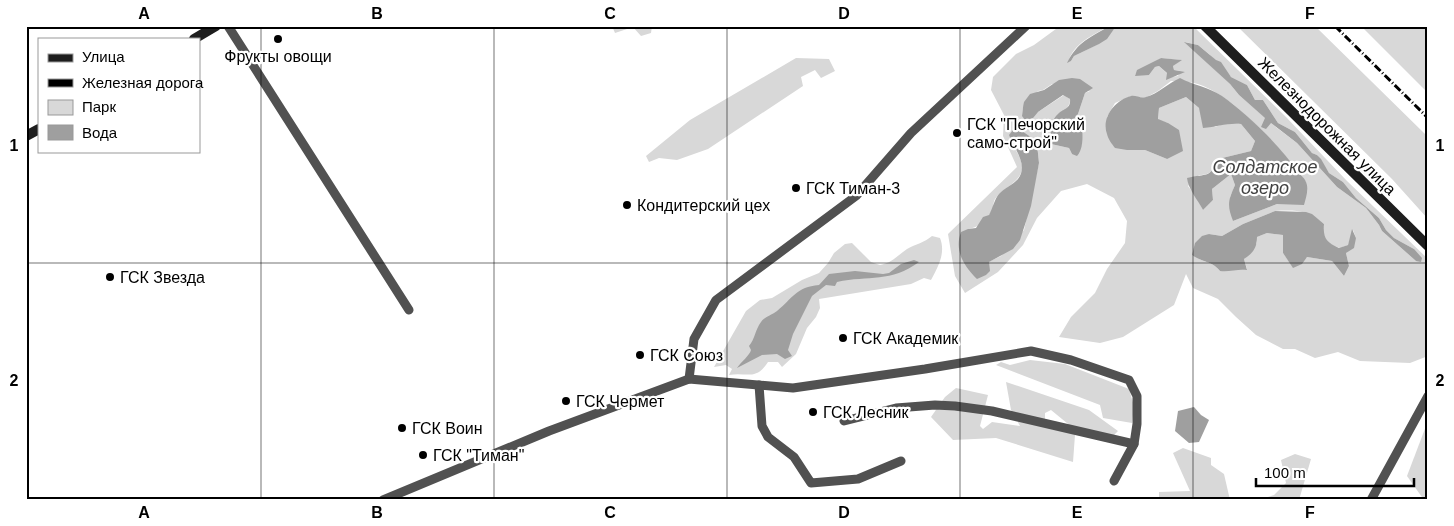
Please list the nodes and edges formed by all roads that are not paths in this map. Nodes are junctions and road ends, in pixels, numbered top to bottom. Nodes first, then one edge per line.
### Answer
1 (216, 26) edge
2 (228, 26) edge
3 (1026, 26) edge
4 (1205, 26) edge
5 (196, 38) edge
6 (38, 130) edge
7 (26, 136) edge
8 (1428, 246) edge
9 (409, 310) dead end
10 (689, 379) junction
11 (759, 385) junction
12 (1428, 396) edge
13 (844, 420) dead end
14 (1134, 444) junction
15 (901, 461) dead end
16 (1114, 481) dead end
17 (396, 497) edge
18 (383, 500) edge
19 (1371, 500) edge

1 - 5 main road
2 - 9 street
3 - 10 street
4 - 8 main road, Железнодорожная улица
6 - 7 main road
10 - 11 street
10 - 17 street
11 - 14 street
11 - 15 street
12 - 19 street
13 - 14 street
14 - 16 street
17 - 18 street

